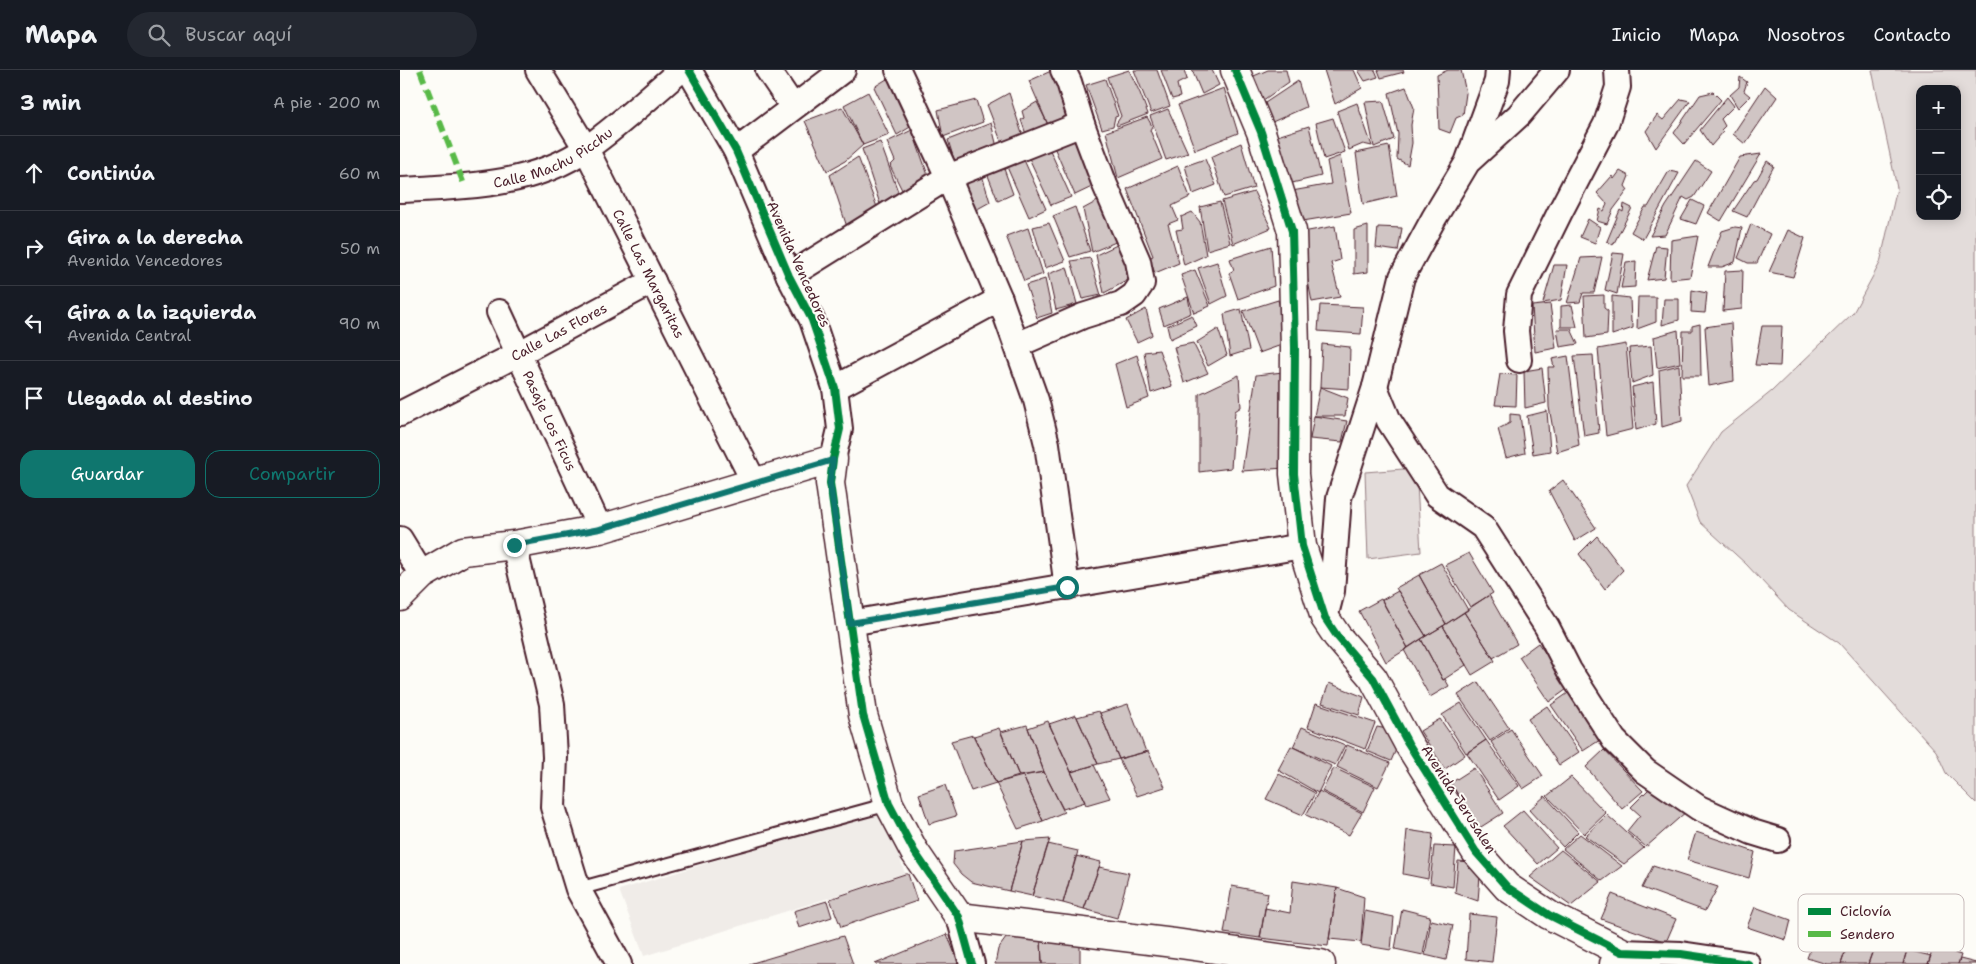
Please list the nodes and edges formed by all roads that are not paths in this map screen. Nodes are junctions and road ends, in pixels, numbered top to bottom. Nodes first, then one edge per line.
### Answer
1 (538, 70) edge
2 (681, 70) edge
3 (689, 70) edge
4 (768, 70) edge
5 (843, 70) edge
6 (898, 70) edge
7 (1063, 70) edge
8 (1236, 70) edge
9 (1498, 70) edge
10 (1557, 70) edge
11 (1617, 70) edge
12 (793, 107) junction
13 (1082, 124) junction
14 (586, 149) junction
15 (736, 151) junction
16 (1467, 163) junction
17 (948, 176) junction
18 (400, 190) edge
19 (789, 276) junction
20 (653, 281) junction
21 (1000, 299) junction
22 (499, 312) dead end
23 (1017, 345) junction
24 (518, 354) junction
25 (1519, 360) dead end
26 (1375, 387) junction
27 (835, 388) junction
28 (402, 413) edge
29 (833, 460) junction
30 (754, 482) junction
31 (600, 529) junction
32 (400, 540) edge
33 (514, 545) junction
34 (1302, 546) junction
35 (422, 575) junction
36 (1067, 587) junction
37 (400, 597) edge
38 (850, 623) junction
39 (1331, 627) junction
40 (889, 804) junction
41 (1778, 840) dead end
42 (578, 889) junction
43 (959, 918) junction
44 (1618, 958) edge
45 (620, 964) edge
46 (972, 964) edge
47 (1321, 964) edge
48 (1748, 964) edge

1 - 14 street, Calle Las Margaritas
2 - 14 street, Calle Machu Picchu
3 - 15 street, Avenida Vencedores
4 - 12 street
5 - 12 street
6 - 17 street
7 - 13 street
8 - 34 street
9 - 16 street
10 - 16 street
11 - 25 street
12 - 15 street
13 - 17 street
13 - 23 street
14 - 18 street, Calle Machu Picchu
14 - 20 street, Calle Las Margaritas
15 - 19 street, Avenida Vencedores
16 - 26 street
17 - 19 street
17 - 21 street
19 - 27 street, Avenida Vencedores
20 - 24 street, Calle Las Flores
20 - 30 street, Calle Las Margaritas
21 - 23 street
21 - 27 street
22 - 24 street, Pasaje Los Ficus
23 - 36 street
24 - 28 street, Calle Las Flores
24 - 31 street, Pasaje Los Ficus
26 - 39 street
26 - 41 street
27 - 29 street, Avenida Vencedores
29 - 30 street
29 - 38 street, Avenida Vencedores
30 - 31 street
31 - 33 street
32 - 35 street
33 - 35 street
33 - 42 street
34 - 36 street
34 - 39 street
35 - 37 street
36 - 38 street
38 - 40 street, Avenida Vencedores
39 - 44 street, Avenida Jerusalen
40 - 42 lane
40 - 43 street, Avenida Vencedores
42 - 45 street
43 - 46 street, Avenida Vencedores
43 - 47 street
44 - 48 street

